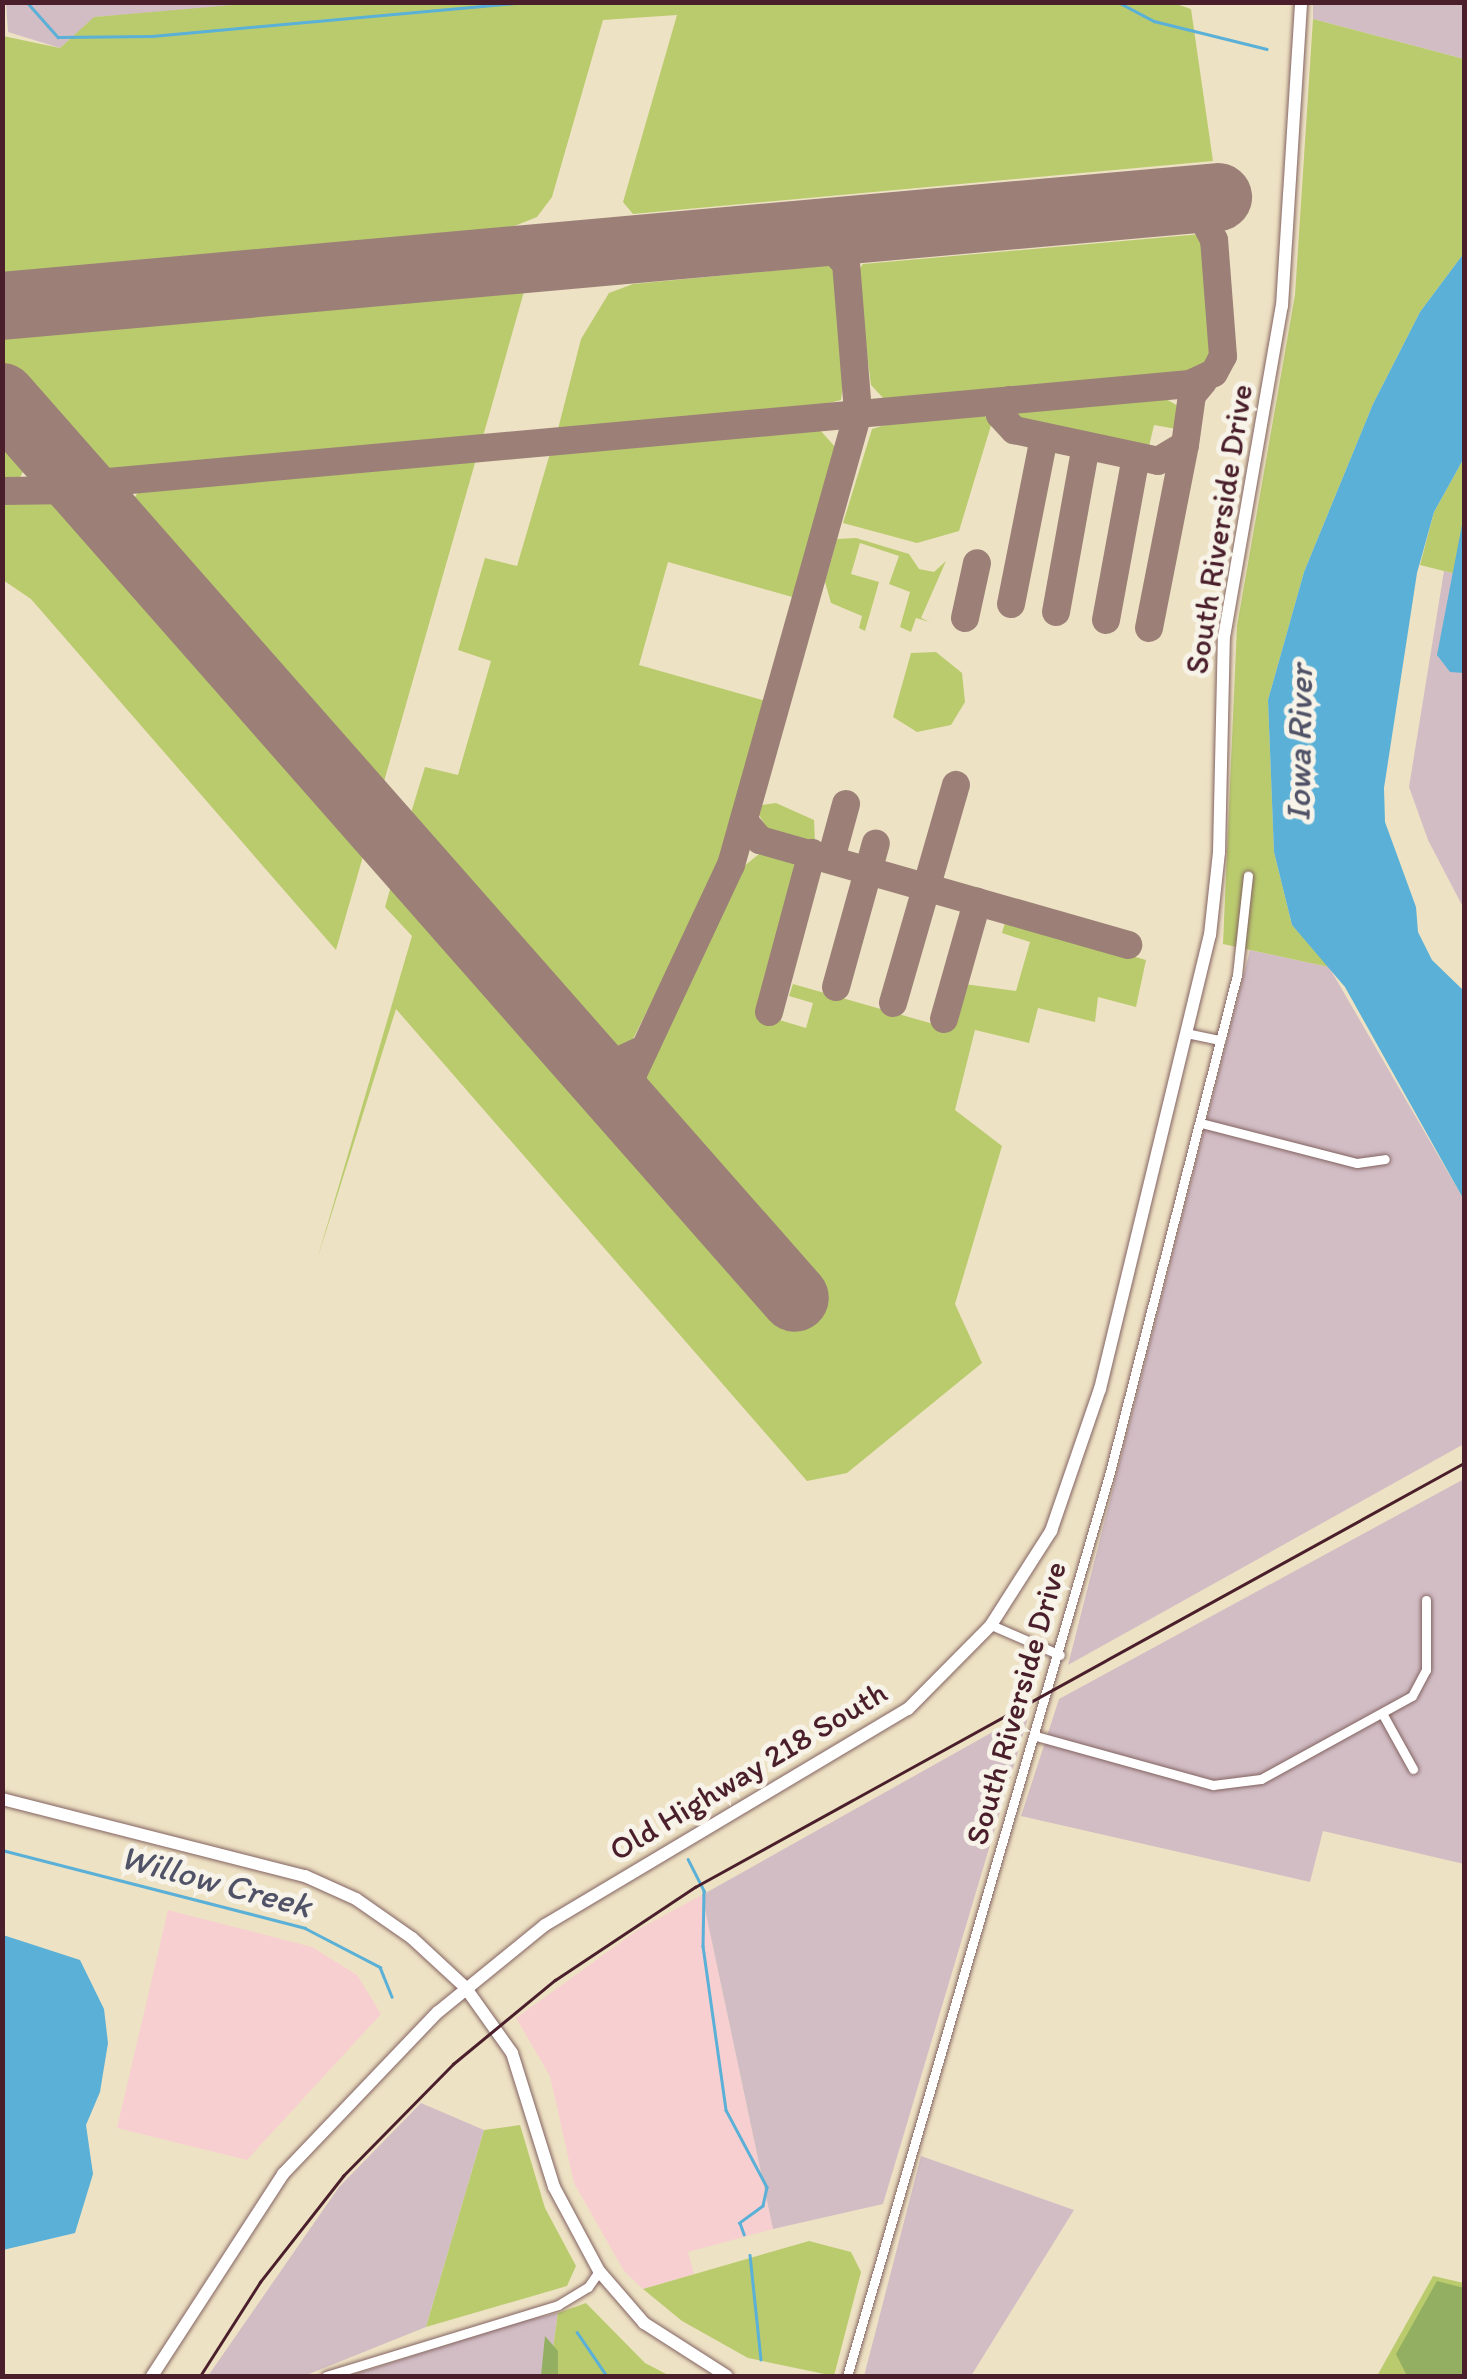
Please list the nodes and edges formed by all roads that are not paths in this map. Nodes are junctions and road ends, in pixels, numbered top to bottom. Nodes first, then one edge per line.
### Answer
1 (1302, 2) edge
2 (1248, 876) dead end
3 (1191, 1034) junction
4 (1220, 1040) junction
5 (1202, 1123) junction
6 (1385, 1159) dead end
7 (1426, 1600) dead end
8 (992, 1625) junction
9 (1060, 1655) junction
10 (1382, 1713) junction
11 (1036, 1736) junction
12 (1414, 1769) dead end
13 (2, 1800) edge
14 (465, 1987) junction
15 (599, 2271) junction
16 (152, 2376) edge
17 (326, 2376) edge
18 (727, 2376) edge
19 (848, 2376) edge

1 - 3 main road, South Riverside Drive
2 - 4 street, South Riverside Drive
3 - 4 street
3 - 8 main road, Old Highway 218 South
4 - 5 street, South Riverside Drive
5 - 6 street
5 - 9 street, South Riverside Drive
7 - 10 street
8 - 9 street
8 - 14 main road, Old Highway 218 South
9 - 11 street, South Riverside Drive
10 - 11 street
10 - 12 street
11 - 19 street, South Riverside Drive
13 - 14 main road
14 - 15 main road
14 - 16 main road, Old Highway 218 South
15 - 17 street
15 - 18 main road

